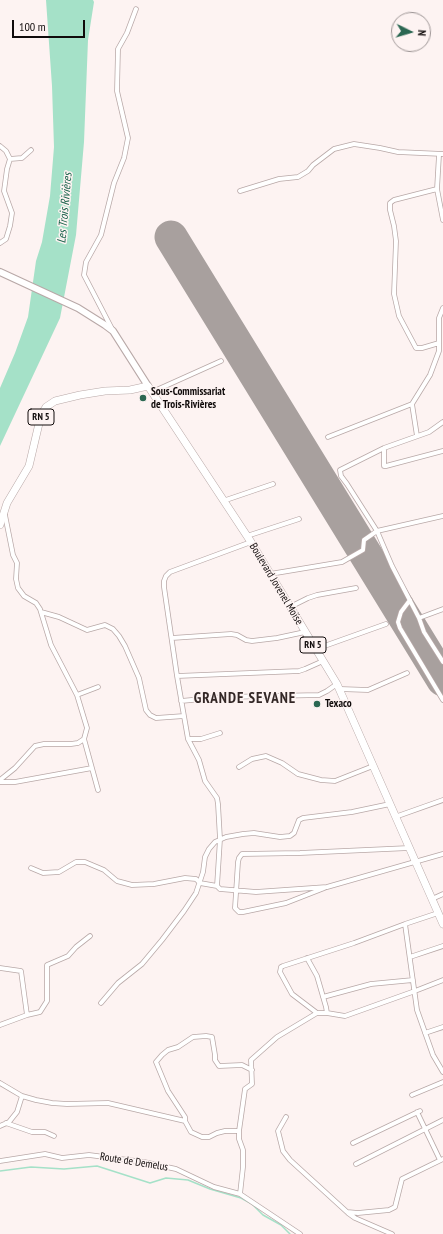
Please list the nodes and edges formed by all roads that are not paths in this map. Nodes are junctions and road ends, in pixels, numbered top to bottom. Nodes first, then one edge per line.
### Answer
1 (136, 9) dead end
2 (0, 146) edge
3 (30, 150) dead end
4 (441, 155) edge
5 (10, 159) junction
6 (438, 189) junction
7 (240, 191) dead end
8 (441, 199) edge
9 (443, 220) edge
10 (0, 243) edge
11 (0, 272) edge
12 (443, 308) edge
13 (113, 331) junction
14 (439, 343) junction
15 (221, 360) dead end
16 (150, 389) junction
17 (412, 404) junction
18 (443, 422) edge
19 (417, 436) junction
20 (328, 438) dead end
21 (384, 448) junction
22 (443, 451) edge
23 (273, 484) dead end
24 (223, 501) junction
25 (4, 513) junction
26 (443, 516) edge
27 (299, 519) dead end
28 (0, 525) edge
29 (377, 530) junction
30 (249, 539) junction
31 (270, 574) junction
32 (356, 588) dead end
33 (410, 600) junction
34 (290, 607) junction
35 (443, 609) edge
36 (41, 612) junction
37 (419, 618) junction
38 (386, 624) dead end
39 (305, 632) junction
40 (172, 638) junction
41 (316, 649) junction
42 (323, 661) junction
43 (443, 662) edge
44 (407, 673) dead end
45 (177, 676) junction
46 (98, 687) dead end
47 (339, 687) junction
48 (77, 695) junction
49 (443, 700) edge
50 (181, 701) junction
51 (184, 716) junction
52 (220, 733) dead end
53 (188, 738) junction
54 (84, 739) junction
55 (373, 766) junction
56 (239, 767) dead end
57 (92, 768) junction
58 (0, 781) edge
59 (98, 790) dead end
60 (443, 800) edge
61 (390, 804) junction
62 (395, 817) junction
63 (220, 840) junction
64 (409, 848) junction
65 (443, 854) edge
66 (415, 862) junction
67 (31, 868) dead end
68 (200, 883) junction
69 (217, 886) junction
70 (327, 887) junction
71 (236, 891) junction
72 (443, 894) edge
73 (432, 899) junction
74 (438, 913) junction
75 (405, 924) junction
76 (443, 924) edge
77 (90, 936) dead end
78 (443, 946) edge
79 (410, 957) junction
80 (307, 958) junction
81 (0, 968) edge
82 (413, 980) junction
83 (443, 980) edge
84 (414, 991) junction
85 (323, 997) junction
86 (101, 1003) dead end
87 (317, 1013) junction
88 (327, 1013) junction
89 (27, 1015) junction
90 (0, 1024) edge
91 (443, 1027) edge
92 (425, 1033) junction
93 (252, 1070) junction
94 (443, 1072) edge
95 (443, 1082) edge
96 (0, 1083) edge
97 (412, 1095) dead end
98 (22, 1096) junction
99 (286, 1117) dead end
100 (443, 1120) edge
101 (185, 1121) junction
102 (6, 1123) junction
103 (0, 1126) edge
104 (426, 1128) junction
105 (239, 1131) junction
106 (54, 1136) dead end
107 (353, 1143) dead end
108 (442, 1159) edge
109 (0, 1161) edge
110 (356, 1164) dead end
111 (240, 1194) junction
112 (347, 1212) junction
113 (300, 1234) edge
114 (392, 1234) edge

1 - 13 street
2 - 5 street
3 - 5 street
4 - 6 street
4 - 7 street
5 - 10 street
6 - 8 street
6 - 14 street
8 - 9 street
11 - 13 main road
12 - 14 street
13 - 16 main road
14 - 17 street
15 - 16 street
16 - 24 main road, Boulevard Jovenel Moïse / RN 5
16 - 25 main road, RN 5
17 - 19 street
17 - 20 street
18 - 19 street
19 - 21 street
21 - 22 street
21 - 29 street
23 - 24 street
24 - 30 main road, Boulevard Jovenel Moïse / RN 5
25 - 28 main road, RN 5
25 - 36 street
26 - 29 street
27 - 30 street
29 - 31 street
29 - 33 street
30 - 31 main road, Boulevard Jovenel Moïse / RN 5
30 - 40 street
31 - 34 main road, Boulevard Jovenel Moïse / RN 5
32 - 34 street
33 - 37 street
33 - 49 street
34 - 39 main road, Boulevard Jovenel Moïse / RN 5
35 - 37 street
36 - 48 street
36 - 51 street
37 - 43 street
38 - 41 street
39 - 40 street
39 - 41 main road, Boulevard Jovenel Moïse / RN 5
40 - 45 street
41 - 42 main road, Boulevard Jovenel Moïse / RN 5
42 - 45 street
42 - 47 main road, Boulevard Jovenel Moïse / RN 5
44 - 47 street
45 - 50 street
46 - 48 street
47 - 50 street
47 - 55 main road, Boulevard Jovenel Moïse / RN 5
48 - 54 street
50 - 51 street
51 - 53 street
52 - 53 street
53 - 63 street
54 - 57 street
54 - 58 street
55 - 56 street
55 - 61 main road, Boulevard Jovenel Moïse / RN 5
57 - 58 street
57 - 59 street
60 - 62 street
61 - 62 main road, Boulevard Jovenel Moïse / RN 5
61 - 63 street
62 - 64 main road, Boulevard Jovenel Moïse / RN 5
63 - 68 street
63 - 69 street
64 - 66 main road, Boulevard Jovenel Moïse / RN 5
64 - 71 street
65 - 66 street
66 - 70 street
66 - 73 main road, Boulevard Jovenel Moïse / RN 5
67 - 68 street
68 - 69 street
68 - 86 street
69 - 71 street
70 - 71 street
70 - 71 street
72 - 73 street
73 - 74 main road, Boulevard Jovenel Moïse / RN 5
74 - 75 street
74 - 76 main road, Boulevard Jovenel Moïse / RN 5
75 - 79 street
75 - 80 street
77 - 89 street
78 - 79 street
79 - 82 street
80 - 85 street
80 - 87 street
81 - 89 street
82 - 84 street
82 - 85 street
83 - 84 street
84 - 88 street
84 - 92 street
85 - 88 street
87 - 88 street
87 - 93 street
89 - 90 street
91 - 92 street
92 - 94 street
93 - 101 street
93 - 105 street
95 - 97 street
96 - 98 street
98 - 101 street
98 - 102 street
99 - 112 street
100 - 104 street
101 - 105 street
102 - 103 street
102 - 106 street
104 - 107 street
104 - 108 street
104 - 110 street
105 - 111 street
108 - 112 street
109 - 111 street, Route de Demelus
111 - 113 street, Route de Demelus
112 - 114 street

